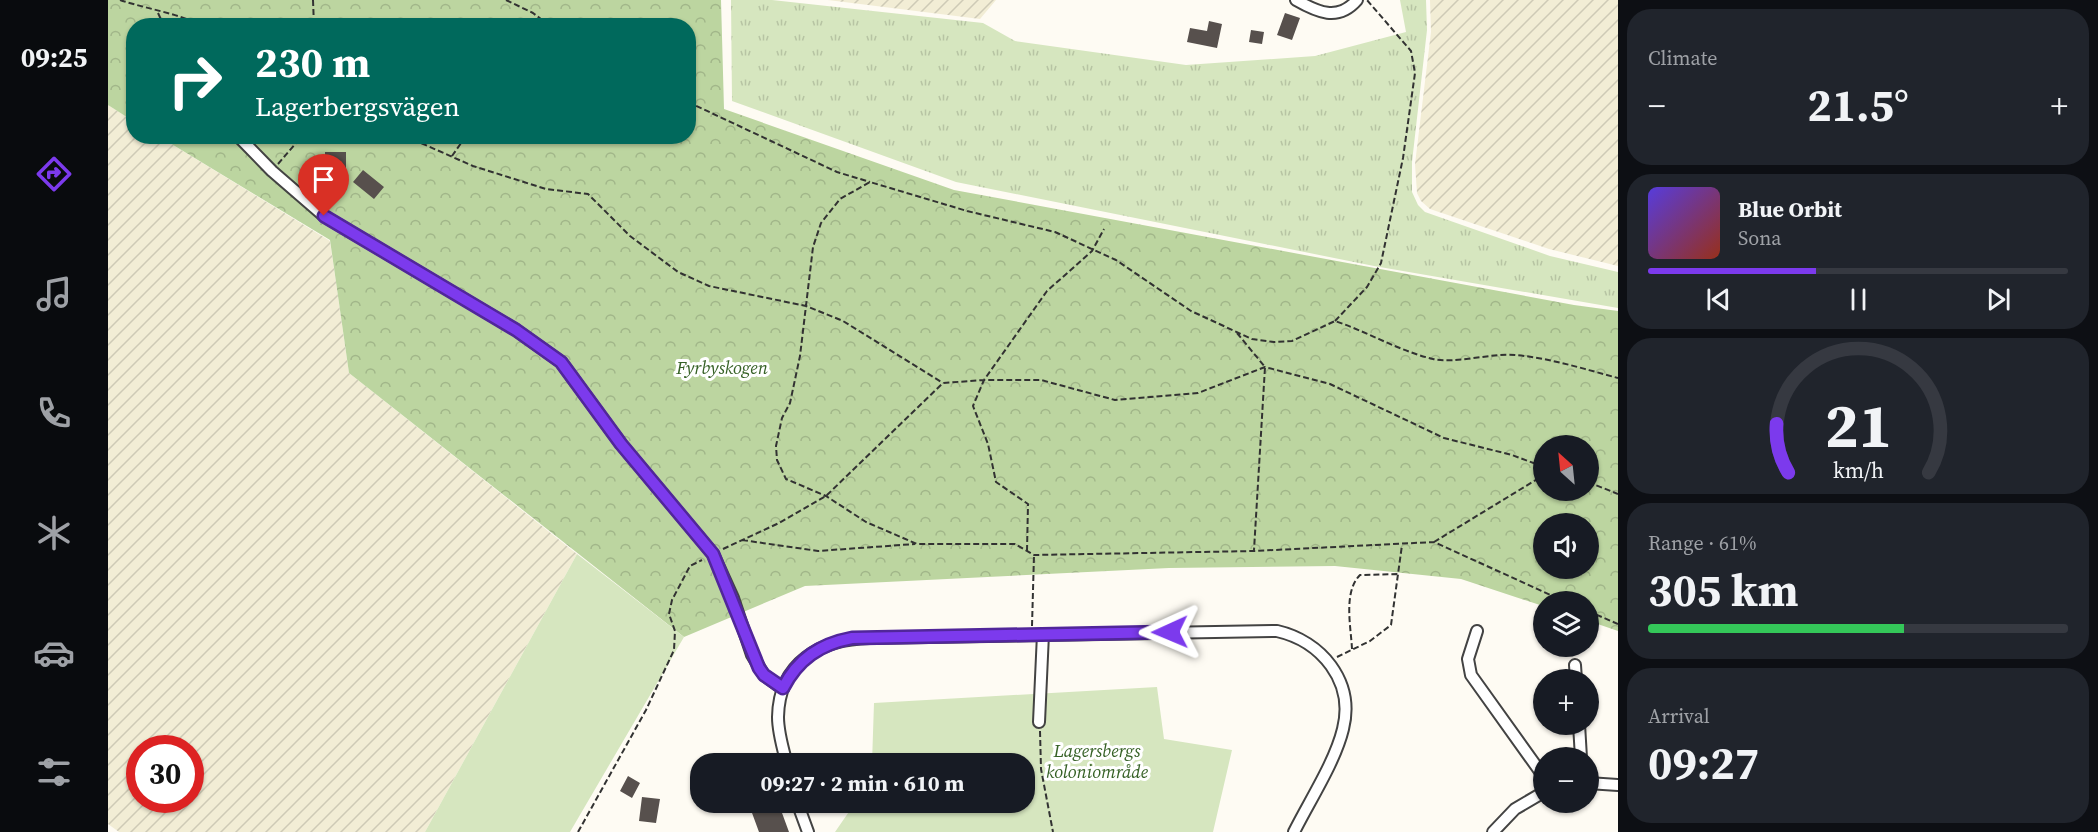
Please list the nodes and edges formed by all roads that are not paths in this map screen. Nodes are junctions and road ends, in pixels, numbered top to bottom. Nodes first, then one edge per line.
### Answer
1 (1296, 0) edge
2 (1357, 0) edge
3 (246, 144) edge
4 (1477, 631) dead end
5 (1038, 634) junction
6 (1575, 665) dead end
7 (1575, 669) edge
8 (783, 688) junction
9 (1040, 723) road end
10 (785, 753) edge
11 (1533, 761) edge
12 (1599, 784) edge
13 (1618, 785) edge
14 (1533, 798) edge
15 (800, 813) edge
16 (808, 832) edge
17 (1294, 832) edge
18 (1492, 832) edge

1 - 2 street
3 - 8 street
4 - 11 street
5 - 8 street
5 - 9 street
5 - 17 street
6 - 7 street
8 - 10 street
12 - 13 street
14 - 18 street
15 - 16 street

